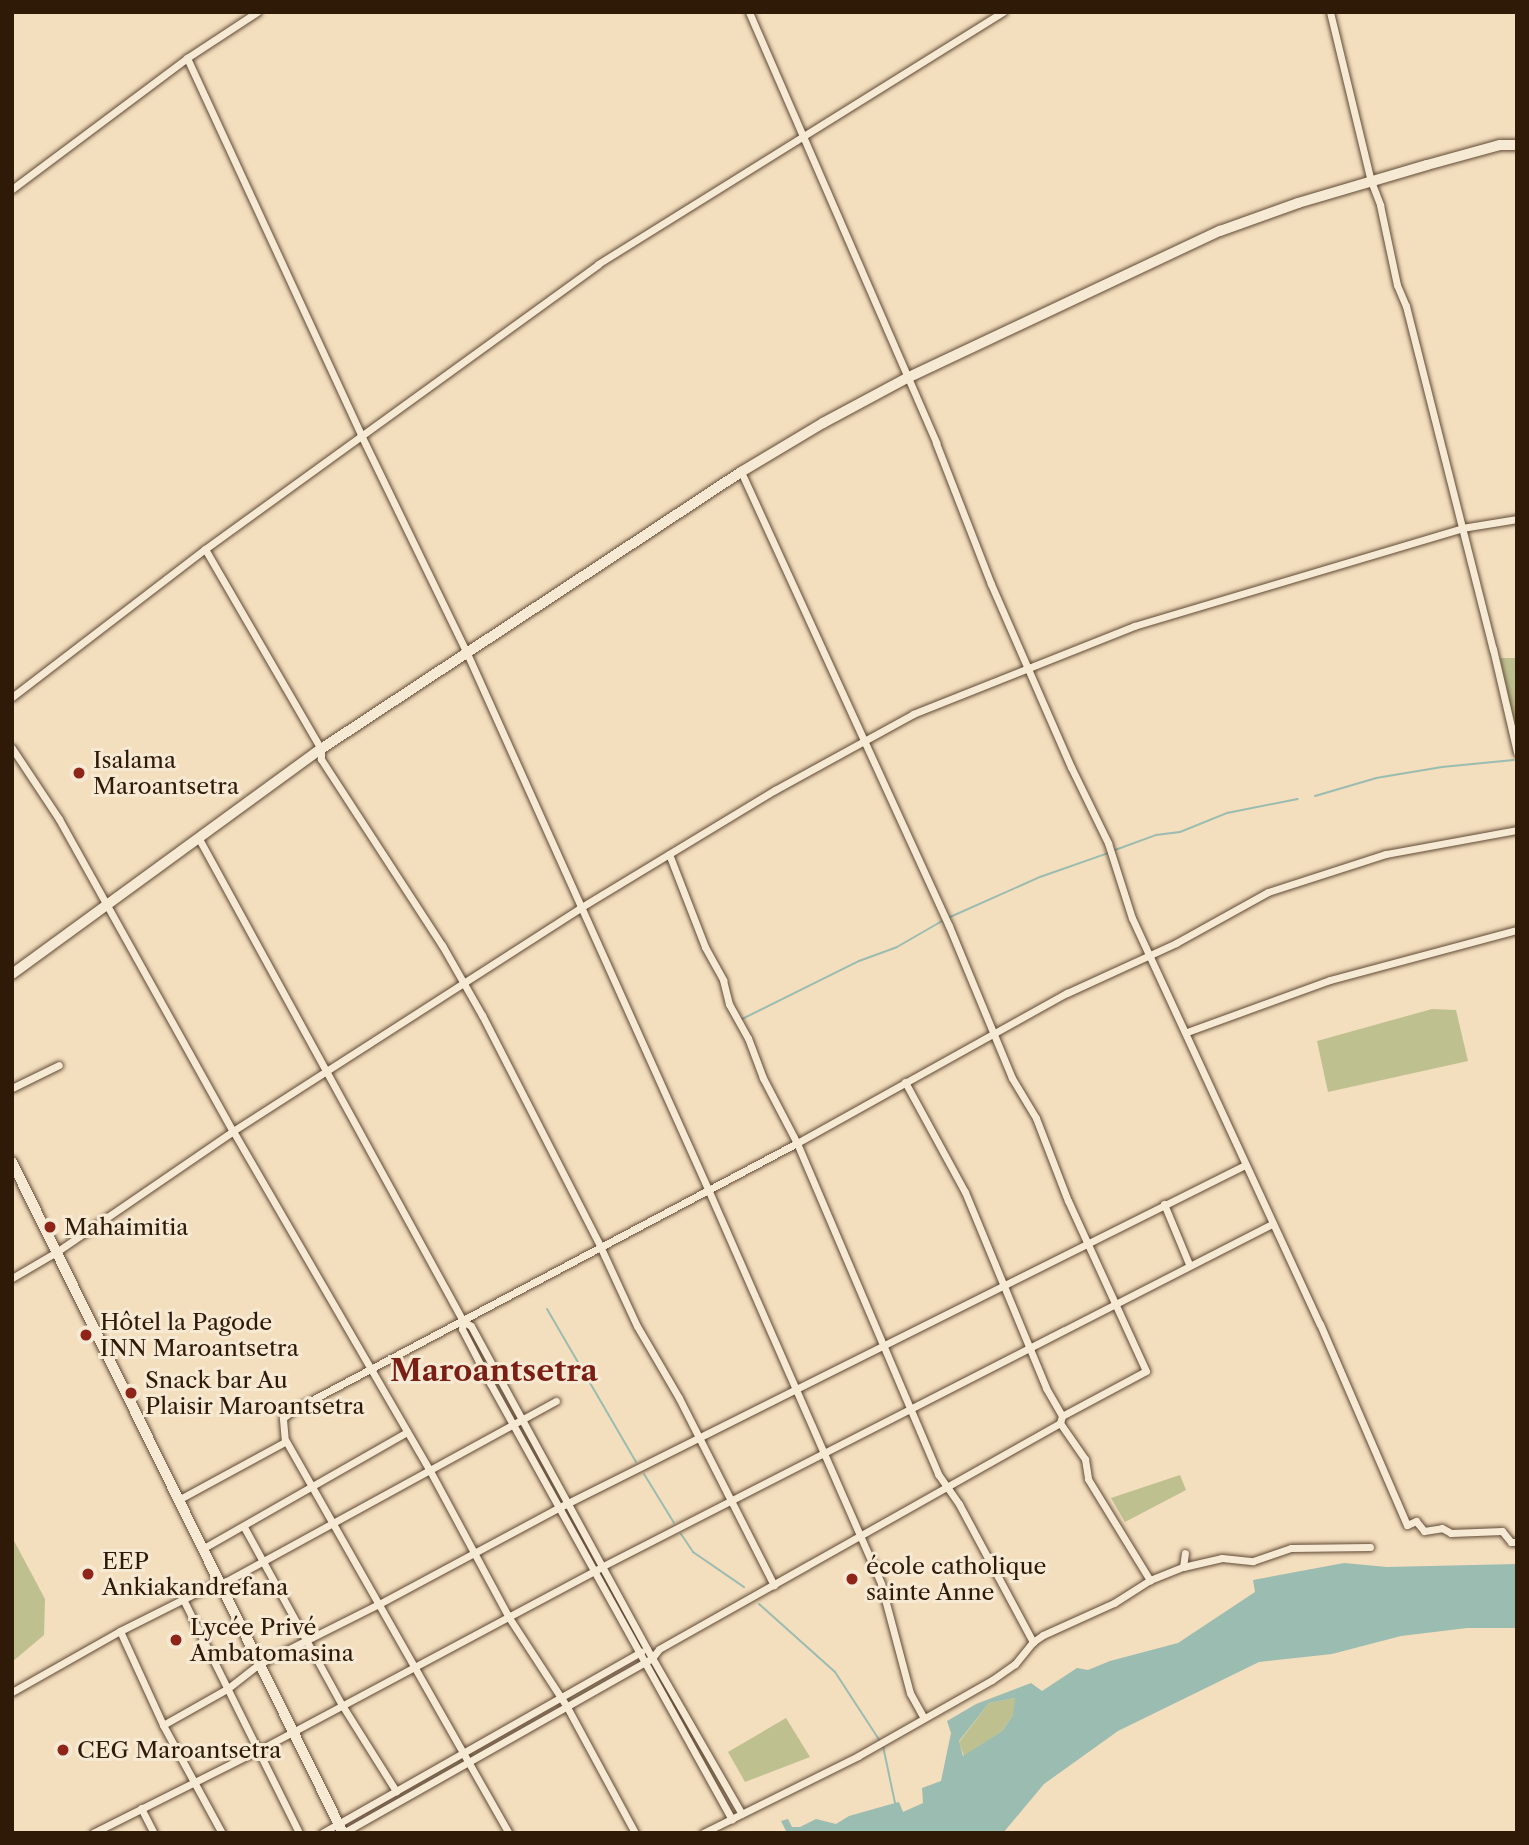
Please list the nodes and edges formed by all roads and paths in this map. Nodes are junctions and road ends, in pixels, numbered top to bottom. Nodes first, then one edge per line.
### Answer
1 (257, 12) edge
2 (749, 12) edge
3 (1003, 12) edge
4 (1330, 12) edge
5 (187, 58) junction
6 (801, 135) junction
7 (1517, 145) edge
8 (1371, 181) junction
9 (12, 189) edge
10 (907, 378) junction
11 (361, 435) junction
12 (741, 472) junction
13 (1517, 519) edge
14 (1462, 528) junction
15 (205, 549) junction
16 (467, 651) junction
17 (1029, 667) junction
18 (12, 697) edge
19 (863, 743) junction
20 (12, 748) edge
21 (321, 749) junction
22 (1517, 752) edge
23 (1517, 830) edge
24 (198, 837) junction
25 (669, 855) junction
26 (107, 906) junction
27 (580, 908) junction
28 (1517, 930) edge
29 (1149, 956) junction
30 (12, 974) edge
31 (463, 984) junction
32 (1187, 1032) junction
33 (993, 1034) junction
34 (59, 1065) dead end
35 (325, 1072) junction
36 (905, 1082) junction
37 (12, 1088) edge
38 (233, 1131) junction
39 (797, 1143) junction
40 (12, 1161) edge
41 (1245, 1165) junction
42 (708, 1189) junction
43 (1164, 1204) junction
44 (1272, 1224) junction
45 (1086, 1242) junction
46 (600, 1246) junction
47 (58, 1251) junction
48 (1189, 1264) junction
49 (12, 1278) edge
50 (1003, 1285) junction
51 (1115, 1303) junction
52 (463, 1321) junction
53 (885, 1345) junction
54 (1029, 1347) junction
55 (371, 1371) junction
56 (795, 1389) junction
57 (556, 1401) dead end
58 (912, 1408) junction
59 (1061, 1419) junction
60 (522, 1421) junction
61 (514, 1425) junction
62 (407, 1432) junction
63 (699, 1439) junction
64 (286, 1441) junction
65 (823, 1454) junction
66 (429, 1469) junction
67 (947, 1487) junction
68 (313, 1488) junction
69 (178, 1500) junction
70 (731, 1501) junction
71 (569, 1504) junction
72 (560, 1507) junction
73 (331, 1521) junction
74 (244, 1527) junction
75 (858, 1537) junction
76 (1517, 1542) edge
77 (1370, 1547) dead end
78 (202, 1549) junction
79 (473, 1553) junction
80 (1185, 1553) dead end
81 (263, 1559) junction
82 (603, 1566) junction
83 (1183, 1567) junction
84 (594, 1570) junction
85 (1150, 1580) junction
86 (219, 1583) junction
87 (774, 1585) junction
88 (183, 1599) junction
89 (379, 1605) junction
90 (508, 1616) junction
91 (120, 1631) junction
92 (306, 1640) junction
93 (1033, 1642) junction
94 (648, 1649) junction
95 (659, 1649) junction
96 (639, 1653) junction
97 (652, 1658) junction
98 (644, 1662) junction
99 (259, 1664) junction
100 (417, 1667) junction
101 (228, 1689) junction
102 (12, 1692) edge
103 (561, 1697) junction
104 (342, 1705) junction
105 (567, 1707) junction
106 (923, 1716) junction
107 (163, 1725) junction
108 (292, 1732) junction
109 (259, 1751) junction
110 (464, 1753) junction
111 (469, 1763) junction
112 (194, 1784) junction
113 (397, 1791) junction
114 (141, 1808) junction
115 (742, 1814) junction
116 (732, 1819) junction
117 (342, 1830) edge
118 (93, 1833) edge
119 (154, 1833) edge
120 (222, 1833) edge
121 (299, 1833) edge
122 (322, 1833) edge
123 (509, 1833) edge
124 (635, 1833) edge
125 (703, 1833) edge

1 - 5 street
2 - 6 street
3 - 6 street
4 - 8 street
5 - 9 street
5 - 11 street
6 - 10 street
6 - 11 street
7 - 8 street
8 - 10 street
8 - 14 street
10 - 12 street
10 - 17 street
11 - 15 street
11 - 16 street
12 - 16 street
12 - 19 street
13 - 14 street
14 - 17 street
14 - 22 street
15 - 18 street
15 - 21 street
16 - 21 street
16 - 27 street
17 - 19 street
17 - 29 street
19 - 25 street
19 - 33 street
20 - 26 street
21 - 24 street
21 - 31 street
23 - 29 street
24 - 26 street
24 - 35 street
25 - 27 street
25 - 39 street
26 - 30 street
26 - 38 street
27 - 31 street
27 - 42 street
28 - 32 street
29 - 32 street
29 - 33 street
31 - 35 street
31 - 46 street
32 - 41 street
33 - 36 street
33 - 45 street
34 - 37 street
35 - 38 street
35 - 52 street
36 - 39 street
36 - 50 street
38 - 47 street
38 - 55 street
39 - 42 street
39 - 53 street
40 - 47 street
41 - 43 street
41 - 44 street
42 - 46 street
42 - 56 street
43 - 45 street
43 - 48 street
44 - 48 street
44 - 76 street
45 - 50 street
45 - 51 street
46 - 52 street
46 - 63 street
47 - 49 street
47 - 69 street
48 - 51 street
50 - 53 street
50 - 54 street
51 - 54 street
51 - 59 street
52 - 55 street
52 - 60 street
52 - 61 street
53 - 56 street
53 - 58 street
54 - 58 street
54 - 59 street
55 - 62 street
55 - 64 street
56 - 63 street
56 - 65 street
57 - 60 street
58 - 65 street
58 - 67 street
59 - 67 street
59 - 85 street
60 - 61 street
60 - 71 street
61 - 66 street
61 - 72 street
62 - 66 street
62 - 68 street
63 - 70 street
63 - 71 street
64 - 68 street
64 - 69 street
65 - 70 street
65 - 75 street
66 - 73 street
66 - 79 street
67 - 75 street
67 - 93 street
68 - 73 street
68 - 74 street
69 - 78 street
70 - 82 street
70 - 87 street
71 - 72 street
71 - 82 street
72 - 79 street
72 - 84 street
73 - 81 street
73 - 89 street
74 - 78 street
74 - 81 street
75 - 87 street
75 - 106 street
77 - 83 street
78 - 86 street
79 - 89 street
79 - 90 street
80 - 83 street
81 - 86 street
81 - 92 street
82 - 84 street
82 - 94 street
83 - 85 street
84 - 90 street
84 - 96 street
85 - 93 street
86 - 88 street
86 - 99 street
87 - 95 street
88 - 91 street
88 - 101 street
89 - 92 street
89 - 100 street
90 - 100 street
90 - 103 street
91 - 102 street
91 - 107 street
92 - 99 street
92 - 104 street
93 - 106 street
94 - 95 street
94 - 96 street
94 - 97 street
95 - 97 street
96 - 98 street
96 - 103 street
97 - 98 street
97 - 115 street
98 - 105 street
98 - 116 street
99 - 101 street
99 - 108 street
100 - 104 street
100 - 110 street
101 - 107 street
101 - 109 street
103 - 105 street
103 - 110 street
104 - 108 street
104 - 113 street
105 - 111 street
105 - 124 street
106 - 115 street
107 - 112 street
108 - 109 street
108 - 117 street
109 - 112 street
109 - 121 street
110 - 111 street
110 - 113 street
111 - 117 street
111 - 123 street
112 - 114 street
112 - 120 street
113 - 117 street
114 - 118 street
114 - 119 street
115 - 116 street
116 - 125 street
117 - 122 street

